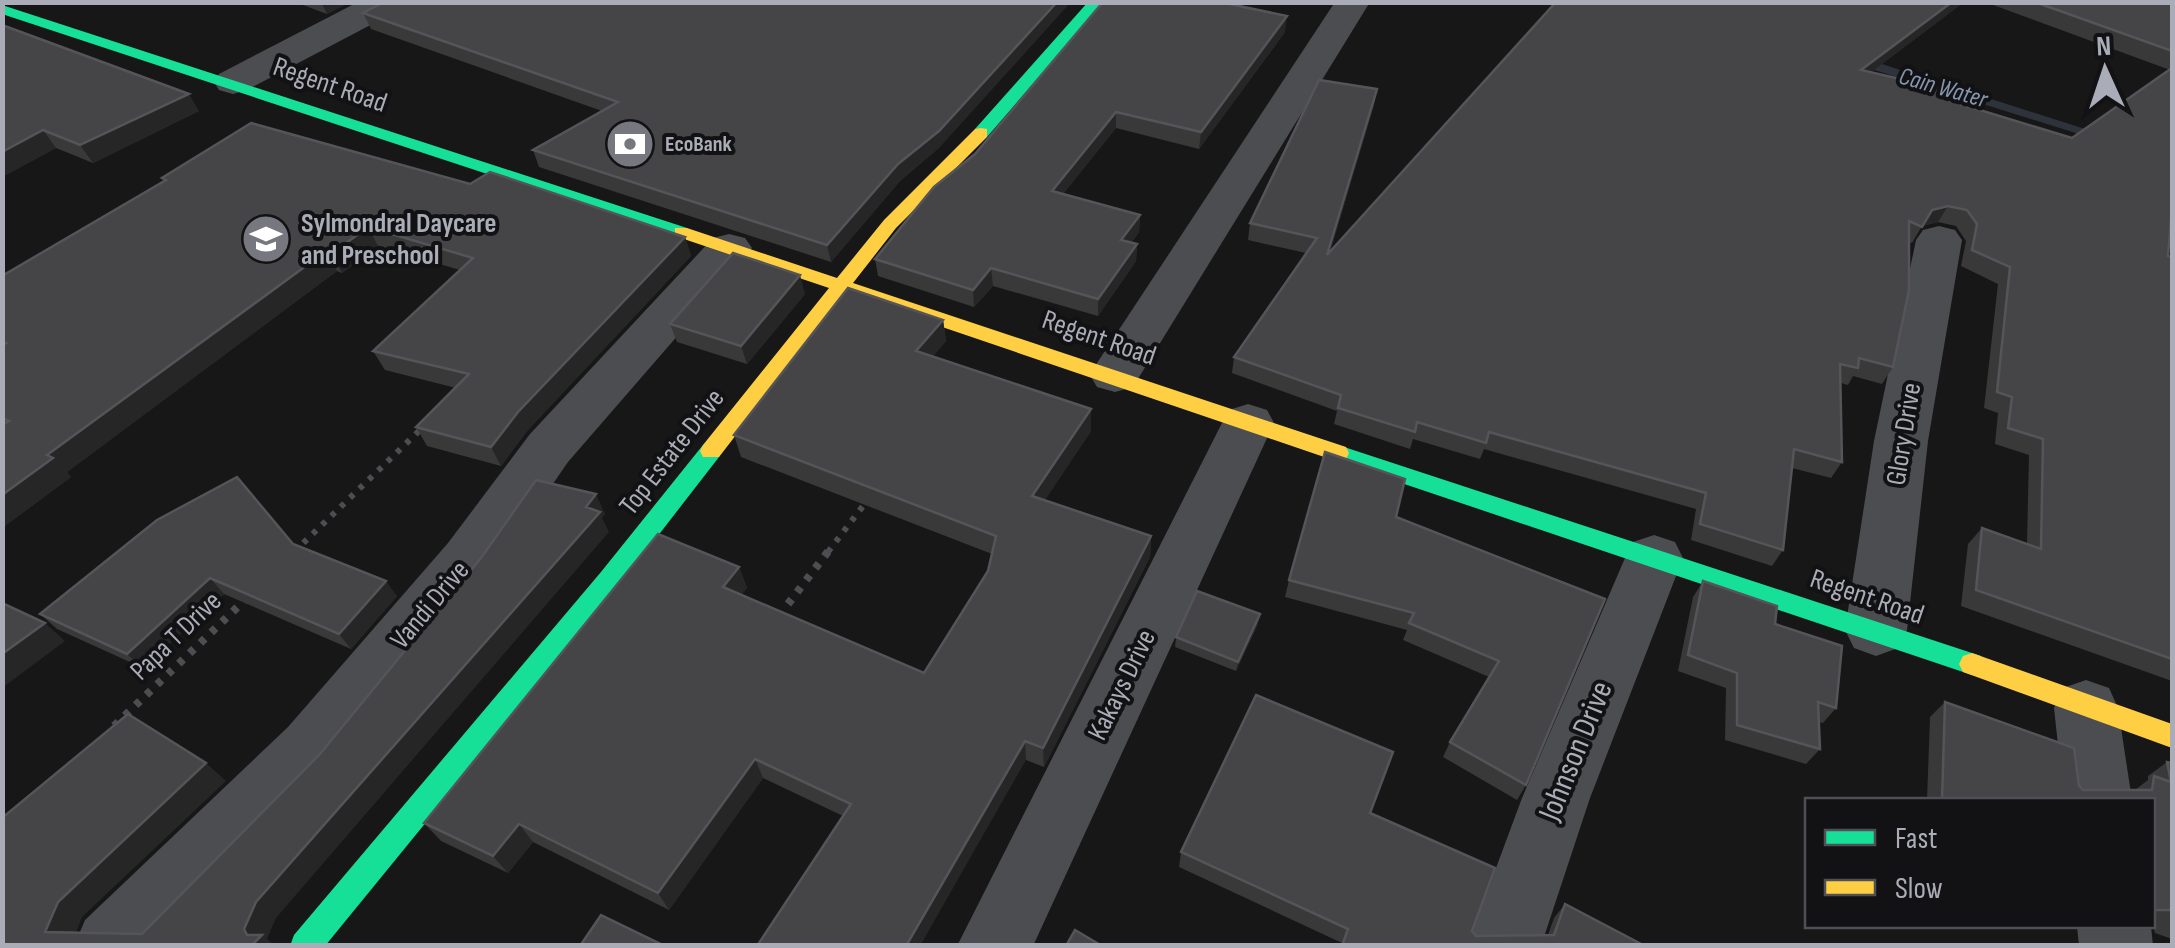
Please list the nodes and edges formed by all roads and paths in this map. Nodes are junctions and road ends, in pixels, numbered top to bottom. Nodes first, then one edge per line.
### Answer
1 (386, 2) edge
2 (1353, 2) edge
3 (1095, 4) edge
4 (2, 9) edge
5 (233, 82) junction
6 (1939, 240) dead end
7 (729, 248) junction
8 (841, 285) junction
9 (1115, 375) junction
10 (1248, 424) junction
11 (419, 431) edge
12 (874, 493) edge
13 (290, 556) edge
14 (1654, 558) junction
15 (262, 584) edge
16 (788, 604) dead end
17 (1876, 630) junction
18 (2086, 708) junction
19 (104, 735) edge
20 (2172, 736) edge
21 (2098, 798) edge
22 (112, 946) edge
23 (305, 946) edge
24 (994, 946) edge
25 (1504, 946) edge

1 - 5 street
2 - 9 street
3 - 8 street, Top Estate Drive
4 - 5 street, Regent Road
5 - 7 street, Regent Road
6 - 17 street, Glory Drive
7 - 8 street, Regent Road
7 - 22 street, Vandi Drive
8 - 9 street, Regent Road
8 - 23 street, Top Estate Drive
9 - 10 street, Regent Road
10 - 14 street, Regent Road
10 - 24 street, Kakays Drive
11 - 13 path
12 - 16 path
14 - 17 street, Regent Road
14 - 25 street, Johnson Drive
15 - 19 path, Papa T Drive
17 - 18 street, Regent Road
18 - 20 street, Regent Road
18 - 21 street

